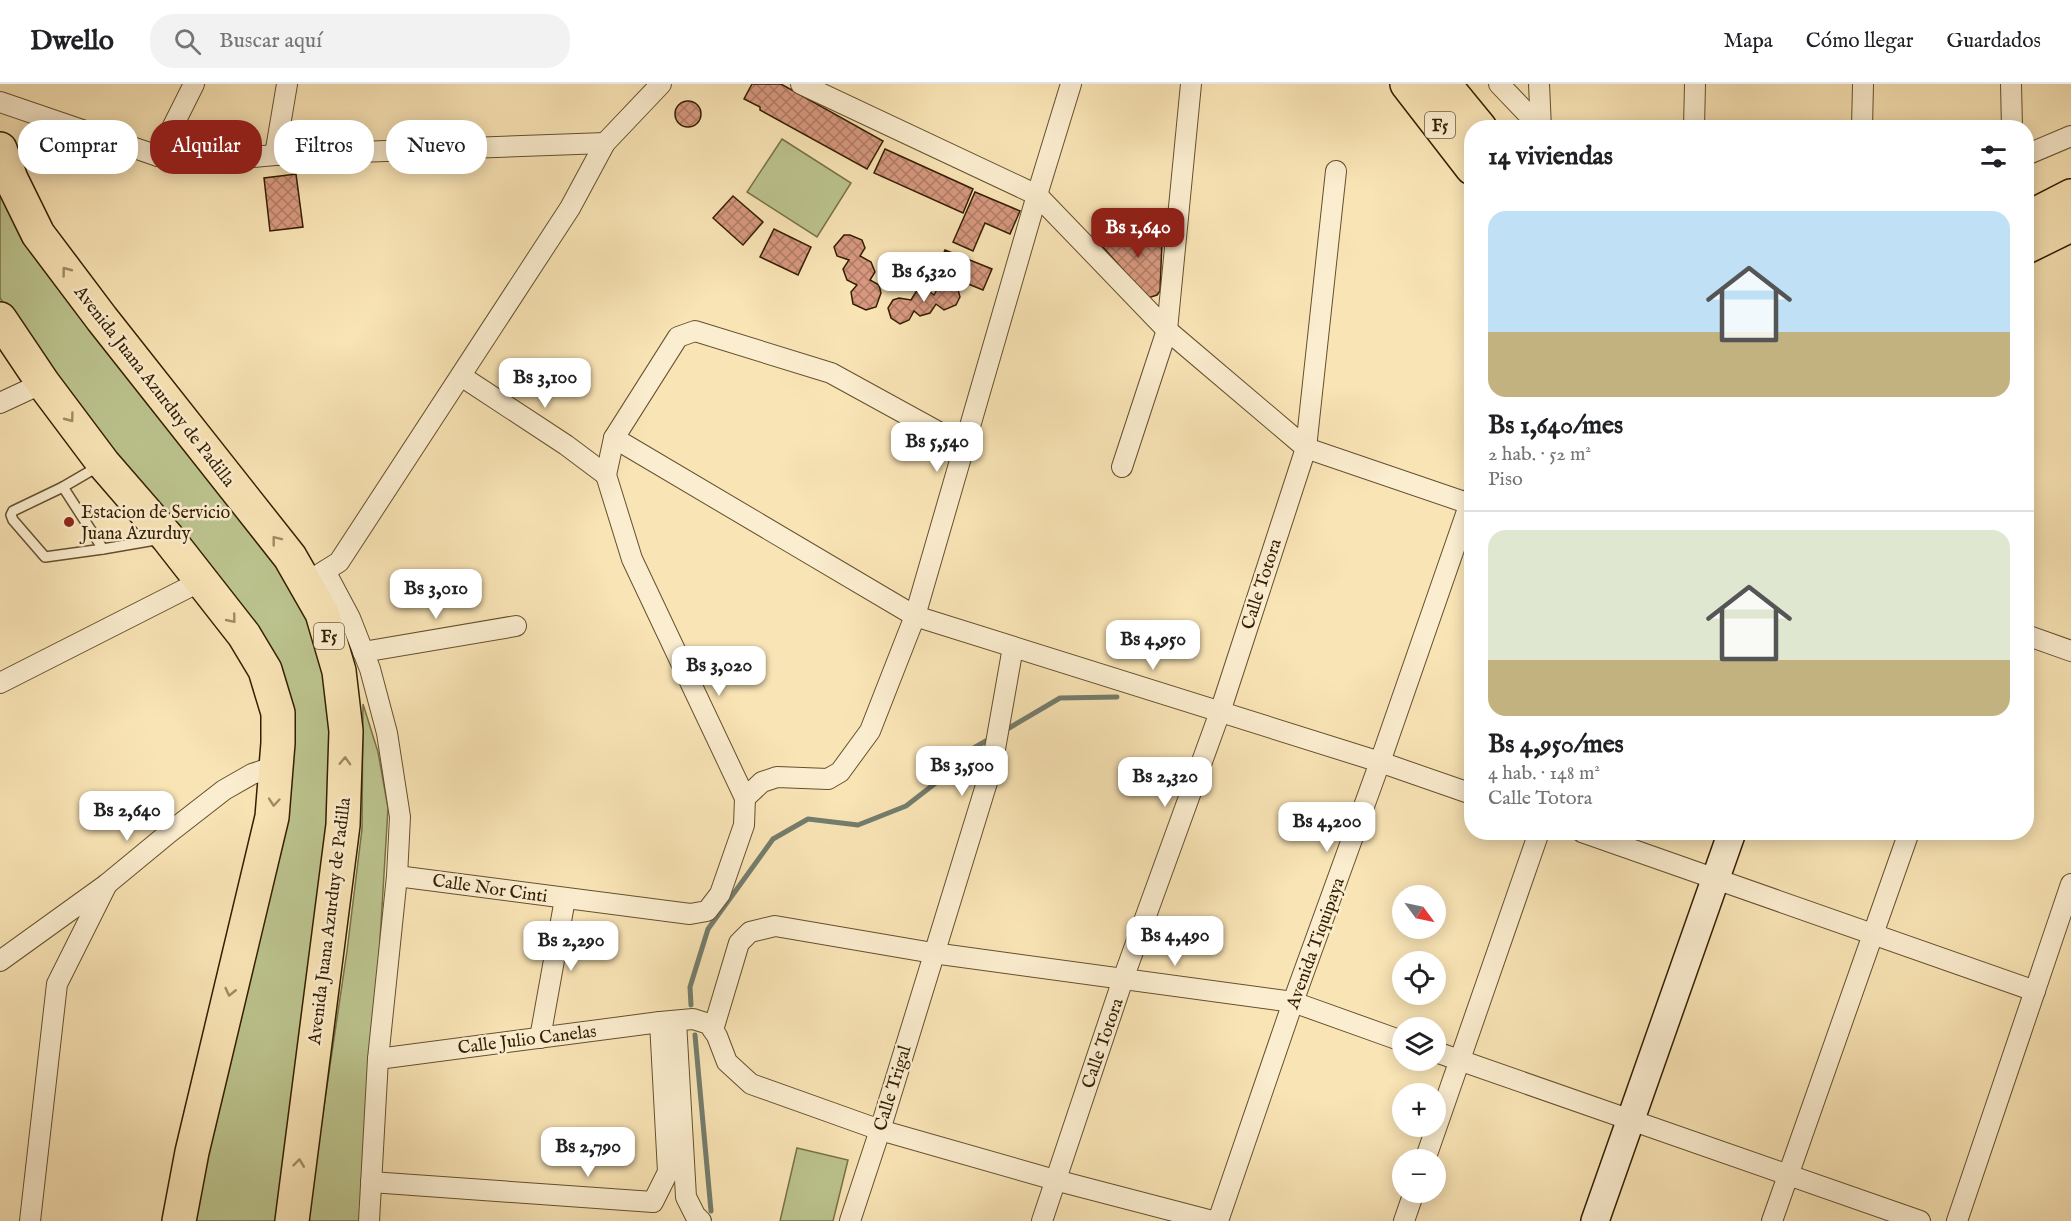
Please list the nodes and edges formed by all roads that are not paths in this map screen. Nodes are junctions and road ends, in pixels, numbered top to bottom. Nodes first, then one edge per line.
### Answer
1 (194, 84) edge
2 (287, 84) edge
3 (661, 84) edge
4 (801, 84) edge
5 (1071, 84) edge
6 (1191, 84) edge
7 (1407, 84) edge
8 (1444, 84) edge
9 (1499, 84) edge
10 (1539, 84) edge
11 (1695, 84) edge
12 (1863, 84) edge
13 (2011, 84) edge
14 (0, 102) edge
15 (176, 120) edge
16 (281, 120) edge
17 (1473, 120) edge
18 (1533, 120) edge
19 (1541, 120) edge
20 (1694, 120) edge
21 (1862, 120) edge
22 (2012, 120) edge
23 (2071, 136) edge
24 (605, 143) junction
25 (0, 149) edge
26 (374, 151) edge
27 (2034, 152) edge
28 (150, 153) edge
29 (1464, 158) edge
30 (1336, 171) dead end
31 (2071, 180) edge
32 (1037, 195) junction
33 (2034, 196) edge
34 (2071, 196) edge
35 (2034, 215) edge
36 (2071, 225) edge
37 (2034, 243) edge
38 (0, 319) edge
39 (1167, 330) junction
40 (461, 376) junction
41 (43, 383) junction
42 (0, 403) edge
43 (614, 438) junction
44 (964, 446) junction
45 (1306, 447) junction
46 (103, 463) junction
47 (1122, 467) dead end
48 (606, 475) junction
49 (63, 487) junction
50 (1464, 498) edge
51 (1464, 520) edge
52 (168, 537) junction
53 (103, 549) junction
54 (315, 577) junction
55 (201, 581) junction
56 (915, 616) junction
57 (516, 626) dead end
58 (2034, 637) edge
59 (1013, 647) junction
60 (2071, 651) edge
61 (363, 652) junction
62 (0, 683) edge
63 (1220, 711) junction
64 (1380, 762) junction
65 (276, 766) junction
66 (1464, 791) edge
67 (745, 798) junction
68 (1536, 840) edge
69 (1605, 840) edge
70 (1729, 840) edge
71 (1906, 840) edge
72 (397, 876) junction
73 (1715, 879) junction
74 (106, 884) junction
75 (2071, 884) edge
76 (565, 899) junction
77 (1873, 934) junction
78 (933, 954) junction
79 (0, 961) edge
80 (1124, 979) junction
81 (2035, 991) junction
82 (1293, 1002) junction
83 (668, 1021) junction
84 (713, 1030) junction
85 (1392, 1037) edge
86 (540, 1038) junction
87 (1446, 1056) edge
88 (378, 1059) junction
89 (1460, 1061) junction
90 (1630, 1120) junction
91 (880, 1130) junction
92 (1429, 1149) edge
93 (1788, 1175) junction
94 (1055, 1180) junction
95 (371, 1182) junction
96 (1410, 1203) edge
97 (30, 1221) edge
98 (179, 1221) edge
99 (292, 1221) edge
100 (369, 1221) edge
101 (701, 1221) edge
102 (850, 1221) edge
103 (1042, 1221) edge
104 (1212, 1221) edge
105 (1218, 1221) edge
106 (1404, 1221) edge
107 (1594, 1221) edge
108 (1772, 1221) edge
109 (1920, 1221) edge
110 (1957, 1221) edge

1 - 15 street
2 - 16 street
3 - 24 street
4 - 32 street
5 - 32 street
6 - 39 street
7 - 29 highway, F5
8 - 17 highway, F5
9 - 18 street
10 - 19 street
11 - 20 street
12 - 21 street
13 - 22 street
14 - 28 street
23 - 27 street
24 - 26 street
24 - 40 street
54 -> 25 highway, Avenida Juana Azurduy de Padilla / F5
30 - 45 street, Calle Totora
31 - 33 highway
32 - 39 street
32 - 44 street
34 - 35 highway
36 - 37 highway
38 - 41 highway
39 - 45 street
39 - 47 street
40 - 48 street
40 - 54 street
41 - 42 street
41 -> 46 highway
43 - 44 street
43 - 48 street
43 - 56 street
44 - 56 street
45 - 50 street
45 - 63 street, Calle Totora
46 - 49 lane
46 - 52 highway
48 - 67 street
49 - 53 lane
49 - 53 lane
51 - 64 street, Avenida Tiquipaya
52 - 53 lane
52 - 55 highway
54 - 61 street
99 -> 54 highway, Avenida Juana Azurduy de Padilla / F5
55 - 62 street
55 -> 65 highway
56 - 59 street
56 - 67 street
57 - 61 street
58 - 60 street
59 - 63 street
59 - 78 street, Calle Trigal
61 - 72 street
63 - 64 street
63 - 80 street, Calle Totora
64 - 66 street
64 - 82 street, Avenida Tiquipaya
65 - 74 street
65 -> 98 highway
67 - 76 street, Calle Nor Cinti
68 - 89 street
69 - 73 street
70 - 73 street
71 - 77 street
72 - 76 street, Calle Nor Cinti
72 - 88 street
73 - 77 street
73 - 90 street
74 - 79 street
74 - 97 street
75 - 81 street
76 - 86 street
77 - 81 street
77 - 93 street
78 - 80 street
78 - 84 street
78 - 91 street, Calle Trigal
80 - 82 street
80 - 94 street, Calle Totora
81 - 110 street
82 - 85 street
82 - 105 street, Avenida Tiquipaya
83 - 84 street, Calle Julio Canelas
83 - 86 street, Calle Julio Canelas
83 - 95 street
83 - 101 street
84 - 91 street
86 - 88 street, Calle Julio Canelas
87 - 89 street
88 - 95 street
89 - 90 street
89 - 92 street
90 - 93 street
90 - 107 street
91 - 94 street
91 - 102 street, Calle Trigal
93 - 108 street
93 - 109 street
94 - 103 street, Calle Totora
94 - 104 street
95 - 100 street
96 - 106 street

